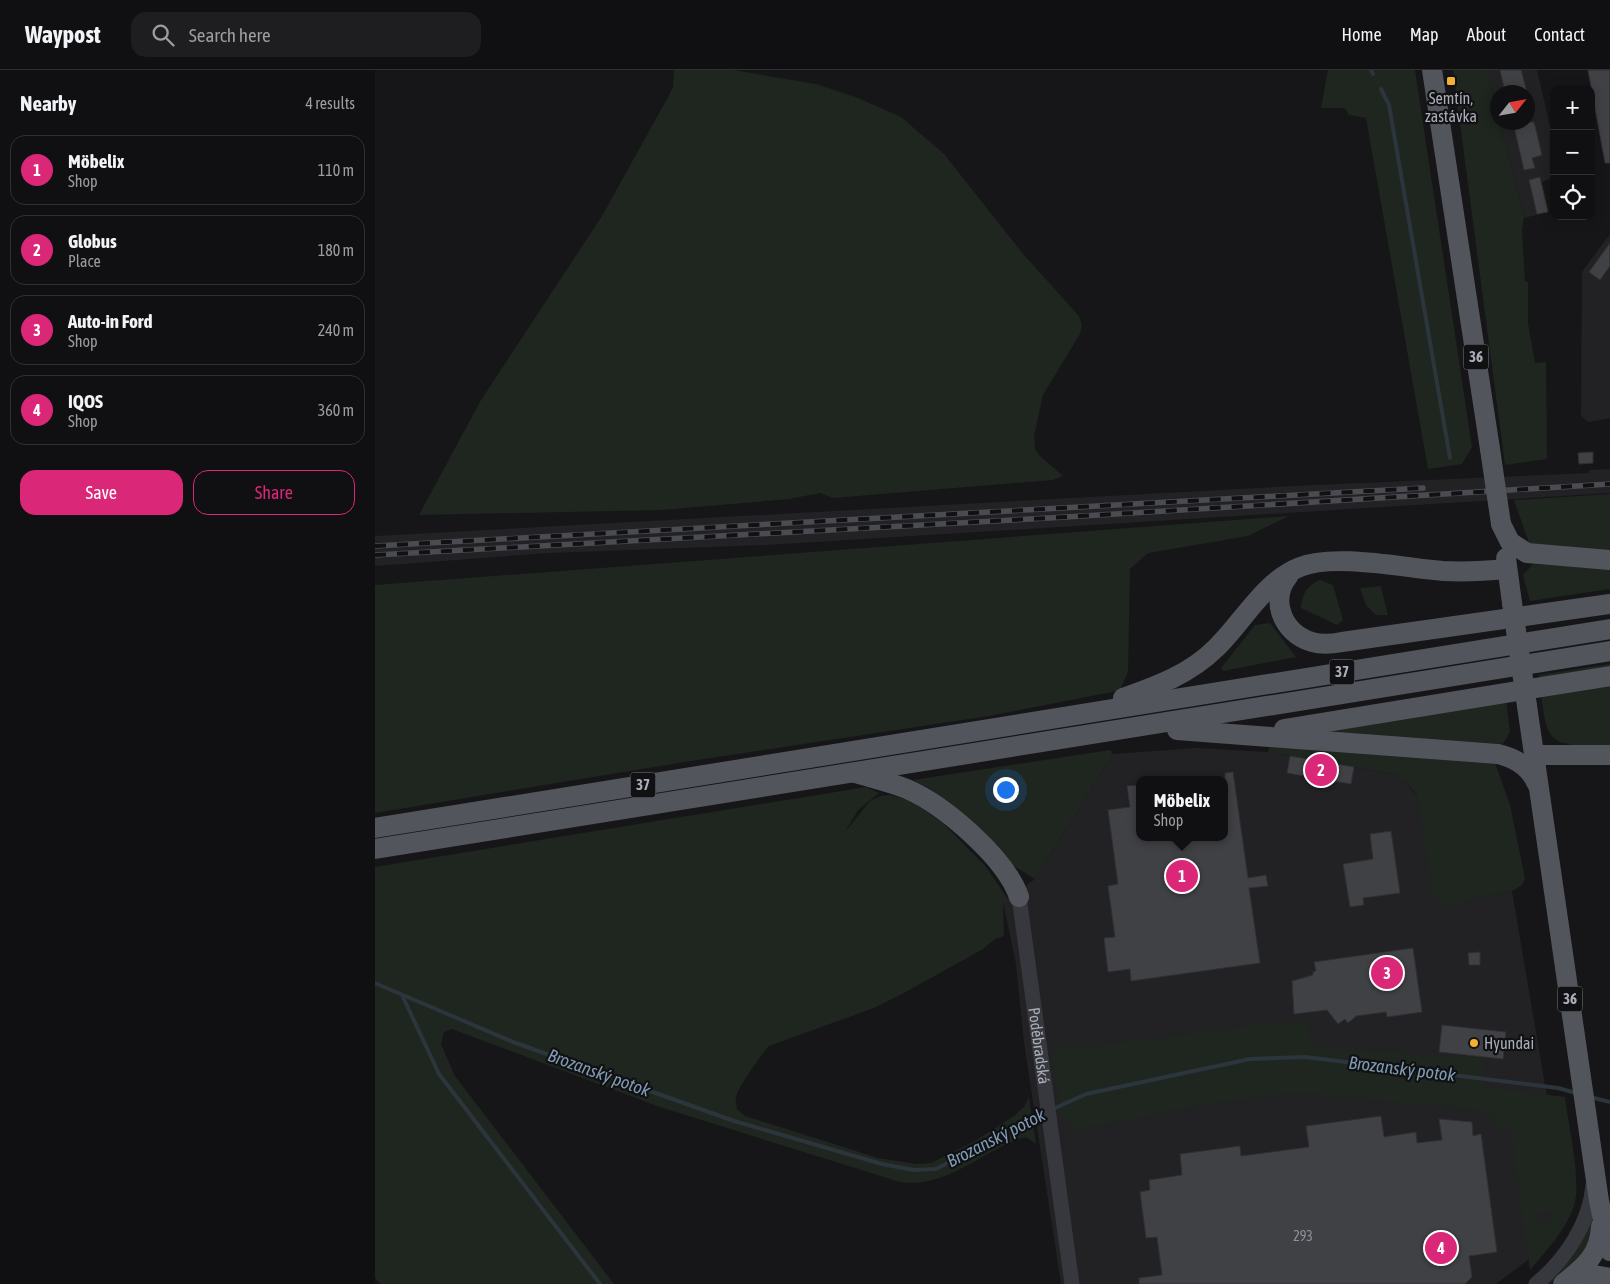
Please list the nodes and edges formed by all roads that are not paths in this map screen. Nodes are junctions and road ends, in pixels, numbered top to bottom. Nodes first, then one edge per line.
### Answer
1 (1432, 70) edge
2 (1437, 70) edge
3 (1439, 113) junction
4 (1501, 524) junction
5 (1610, 560) edge
6 (1306, 564) junction
7 (1507, 569) junction
8 (1610, 604) edge
9 (1610, 630) edge
10 (1610, 651) edge
11 (1610, 676) edge
12 (1074, 715) junction
13 (1128, 729) junction
14 (1252, 734) junction
15 (1534, 755) junction
16 (1569, 755) junction
17 (1610, 755) edge
18 (851, 771) junction
19 (1540, 793) junction
20 (375, 828) edge
21 (375, 849) edge
22 (1019, 897) joint
23 (1592, 1151) junction
24 (1599, 1201) junction
25 (1610, 1251) edge
26 (1610, 1278) edge
27 (1564, 1283) edge
28 (1072, 1284) edge
29 (1536, 1284) edge

1 - 3 main road, 36
2 - 3 main road, 36
3 - 4 main road, 36, bridge
4 - 5 main road
4 - 7 main road, 36
6 - 7 main road
6 - 8 main road
6 - 12 main road
7 - 15 main road, 36, bridge
9 - 12 main road, 37
10 - 13 main road, 37
11 - 14 main road
12 - 20 main road, 37
13 - 14 main road
13 - 18 main road, 37
14 - 19 main road
15 - 16 main road
15 - 19 main road, 36
16 - 17 main road
16 - 19 main road
18 - 21 main road, 37
18 - 22 main road
19 - 23 main road, 36
22 - 28 street, Poděbradská
23 - 24 main road, 36
23 - 29 street
24 - 25 main road, 36
24 - 27 main road, 36
26 - 27 main road, 36

